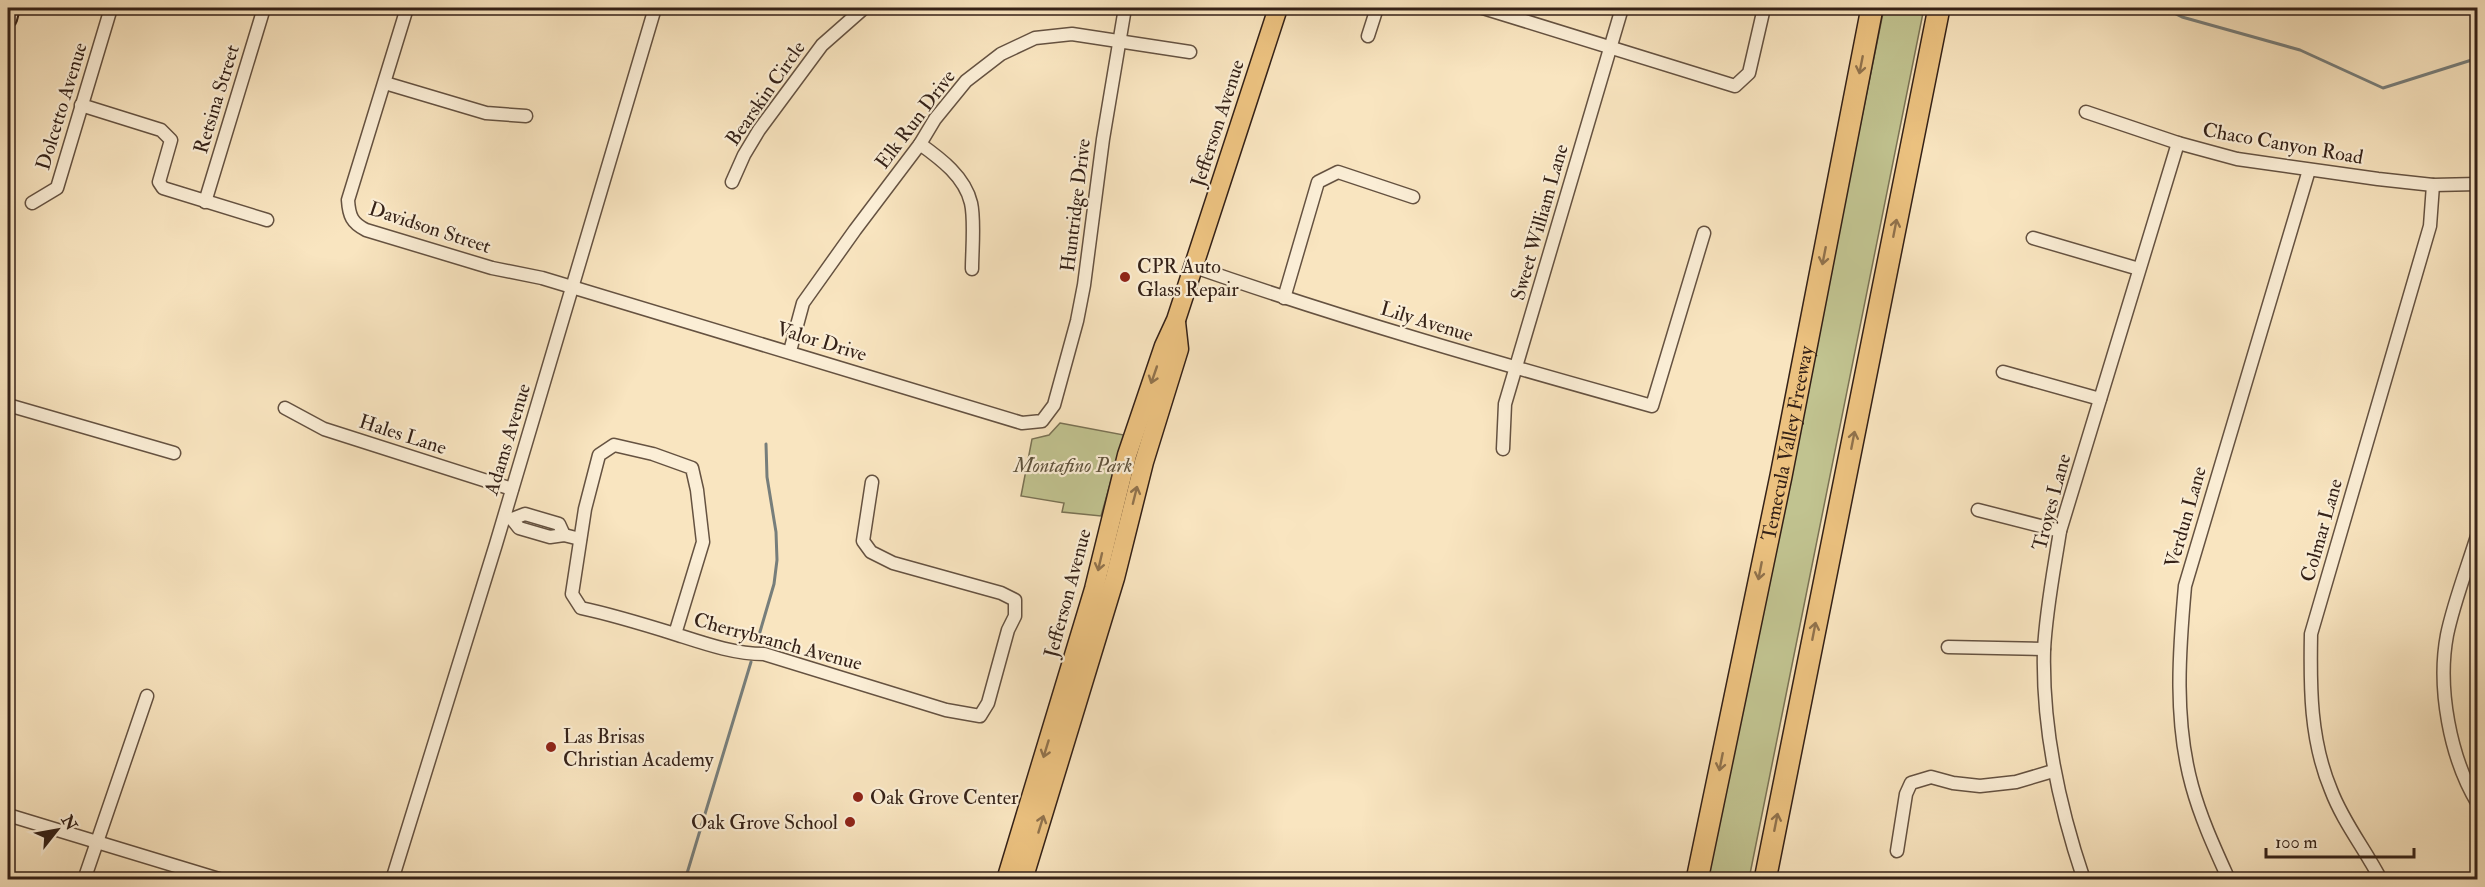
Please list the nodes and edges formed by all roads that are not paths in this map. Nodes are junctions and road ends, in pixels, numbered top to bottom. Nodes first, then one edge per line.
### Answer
1 (11, 8) edge
2 (111, 8) edge
3 (264, 8) edge
4 (407, 8) edge
5 (655, 8) edge
6 (864, 8) edge
7 (1125, 8) edge
8 (1278, 8) edge
9 (1377, 8) edge
10 (1483, 8) edge
11 (1622, 8) edge
12 (1764, 8) edge
13 (1872, 8) edge
14 (1939, 8) edge
15 (8, 20) edge
16 (1368, 36) dead end
17 (1118, 42) junction
18 (1610, 48) junction
19 (1190, 52) dead end
20 (385, 83) junction
21 (81, 105) junction
22 (2086, 112) dead end
23 (526, 116) dead end
24 (2178, 143) junction
25 (920, 144) junction
26 (2308, 170) junction
27 (732, 182) dead end
28 (2478, 184) edge
29 (2433, 185) junction
30 (1413, 197) dead end
31 (205, 202) junction
32 (32, 203) dead end
33 (267, 220) dead end
34 (1704, 233) dead end
35 (2032, 237) dead end
36 (1192, 266) junction
37 (972, 268) dead end
38 (2139, 270) junction
39 (572, 287) junction
40 (1284, 298) junction
41 (1176, 320) junction
42 (790, 351) junction
43 (1516, 368) junction
44 (2003, 372) dead end
45 (2100, 399) junction
46 (8, 405) edge
47 (1054, 405) joint
48 (285, 408) dead end
49 (1503, 449) dead end
50 (174, 453) dead end
51 (872, 482) dead end
52 (512, 489) junction
53 (1978, 510) dead end
54 (508, 518) junction
55 (543, 519) junction
56 (2060, 531) junction
57 (2478, 533) edge
58 (539, 534) junction
59 (564, 535) junction
60 (580, 539) junction
61 (1094, 589) junction
62 (675, 634) junction
63 (1948, 648) dead end
64 (2044, 649) junction
65 (147, 696) dead end
66 (1067, 740) junction
67 (2053, 771) junction
68 (2478, 804) edge
69 (8, 815) edge
70 (96, 842) junction
71 (1897, 851) dead end
72 (84, 879) edge
73 (222, 879) edge
74 (392, 879) edge
75 (1006, 879) edge
76 (1023, 879) edge
77 (1697, 879) edge
78 (1765, 879) edge
79 (2085, 879) edge
80 (2229, 879) edge
81 (2381, 879) edge

1 - 15 main road
2 - 21 street, Dolcetto Avenue
3 - 31 street, Retsina Street
4 - 20 street, Davidson Street
5 - 39 street, Adams Avenue
6 - 27 street, Bearskin Circle
7 - 17 street, Huntridge Drive
8 - 36 main road, Jefferson Avenue
9 - 16 street
10 - 18 street
11 - 18 street, Sweet William Lane
12 - 18 street
13 -> 77 highway, Temecula Valley Freeway
78 -> 14 highway
17 - 19 street, Elk Run Drive
17 - 25 street, Elk Run Drive
17 - 47 street, Huntridge Drive
18 - 43 street, Sweet William Lane
20 - 23 street
20 - 39 street, Davidson Street
21 - 31 street
21 - 32 street, Dolcetto Avenue
22 - 24 street, Chaco Canyon Road
24 - 26 street, Chaco Canyon Road
24 - 38 street, Troyes Lane
25 - 37 street
25 - 42 street, Elk Run Drive
26 - 29 street, Chaco Canyon Road
26 - 80 street, Verdun Lane
28 - 29 street, Chaco Canyon Road
29 - 81 street, Colmar Lane
30 - 40 street
31 - 33 street
34 - 43 street, Lily Avenue
35 - 38 street
36 - 40 street, Lily Avenue
36 - 41 main road, Jefferson Avenue
38 - 45 street, Troyes Lane
39 - 42 street, Valor Drive
39 - 52 street, Adams Avenue
40 - 43 street, Lily Avenue
41 -> 61 main road, Jefferson Avenue
66 -> 41 main road, Jefferson Avenue
42 - 47 street, Valor Drive
43 - 49 street, Sweet William Lane
44 - 45 street
45 - 56 street, Troyes Lane
46 - 50 street
48 - 52 street, Hales Lane
51 - 62 street, Cherrybranch Avenue
52 - 54 street, Adams Avenue
53 - 56 street
54 - 55 street
54 - 58 street
54 - 74 street, Adams Avenue
55 - 58 street
55 - 59 street
56 - 64 street, Troyes Lane
57 - 68 street
58 - 59 street
59 - 60 street
60 - 62 street, Cherrybranch Avenue
60 - 62 street
61 - 66 main road
61 -> 75 main road, Jefferson Avenue
63 - 64 street
64 - 67 street, Troyes Lane
65 - 70 street
76 -> 66 main road, Jefferson Avenue
67 - 71 street
67 - 79 street, Troyes Lane
69 - 70 street
70 - 72 street
70 - 73 street

